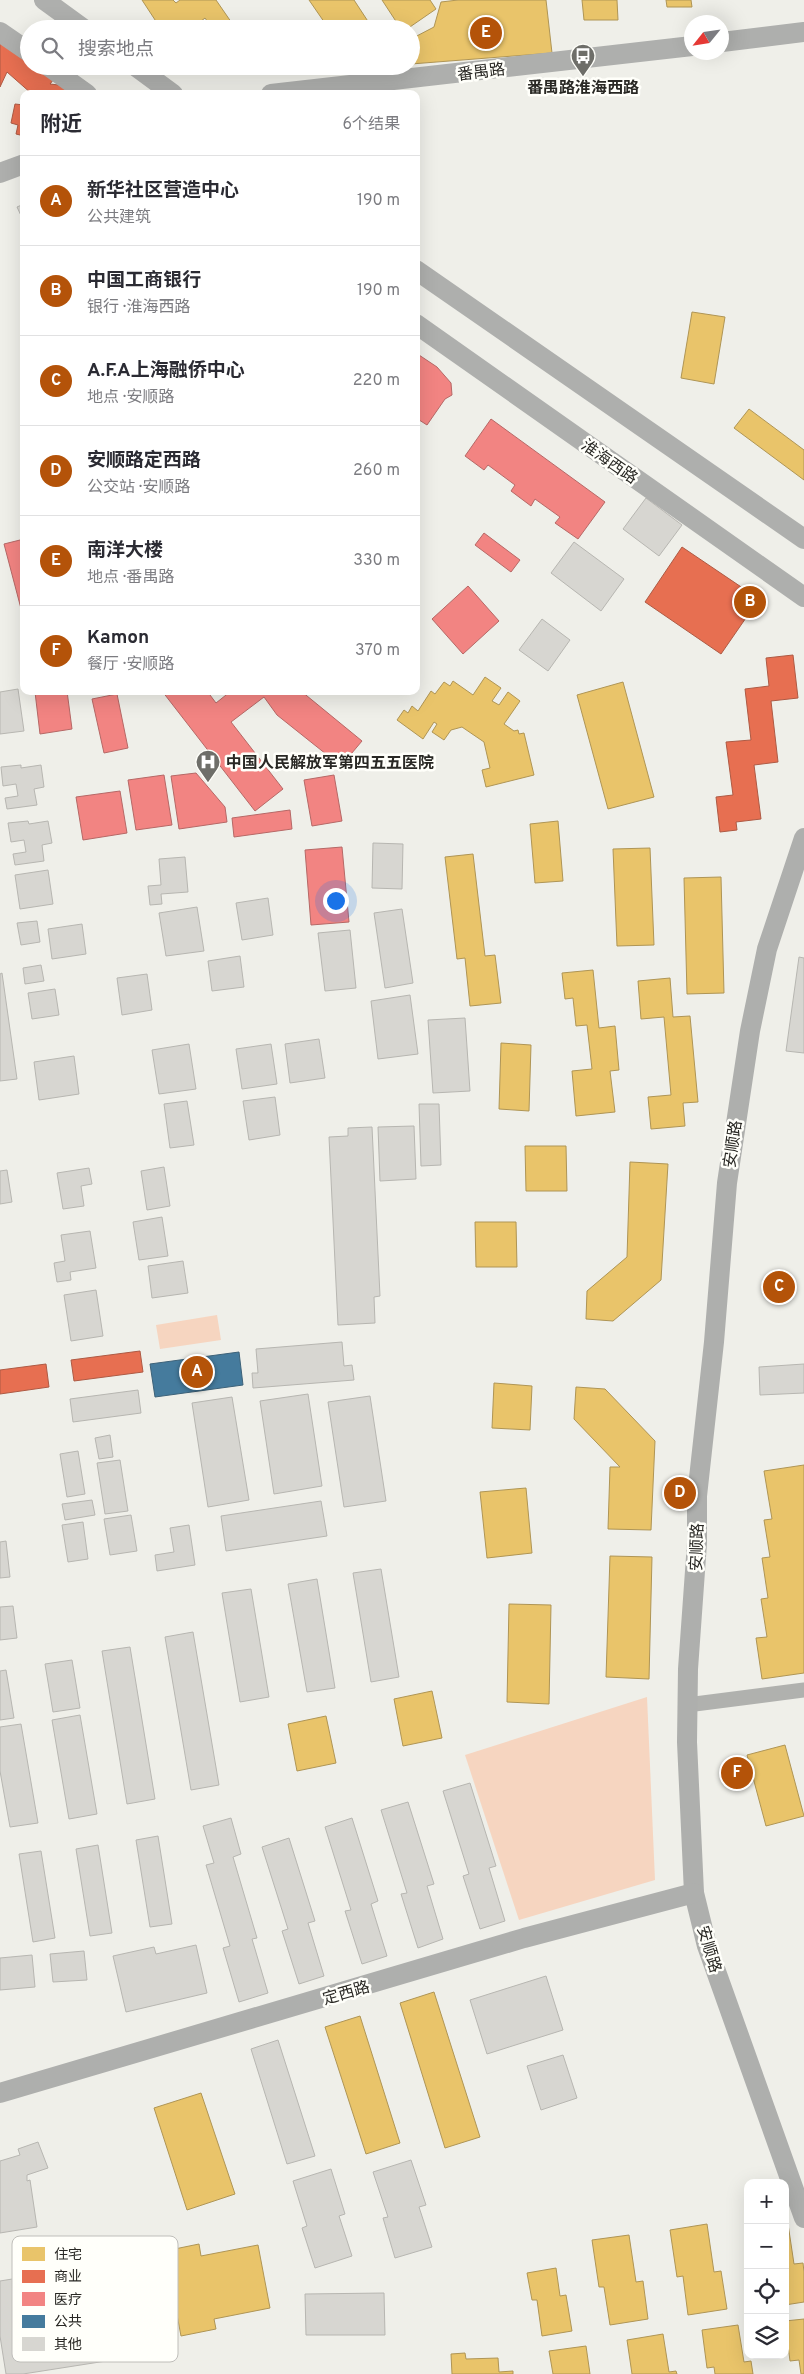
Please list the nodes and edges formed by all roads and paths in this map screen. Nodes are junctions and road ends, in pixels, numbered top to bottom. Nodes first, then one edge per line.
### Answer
1 (44, 0) edge
2 (72, 20) edge
3 (0, 32) edge
4 (804, 32) edge
5 (729, 41) edge
6 (20, 46) edge
7 (684, 47) edge
8 (61, 75) edge
9 (148, 75) edge
10 (81, 90) edge
11 (168, 90) edge
12 (306, 90) edge
13 (20, 166) edge
14 (0, 173) edge
15 (420, 273) edge
16 (420, 327) edge
17 (804, 539) edge
18 (804, 597) edge
19 (804, 838) edge
20 (804, 1690) edge
21 (687, 1705) junction
22 (694, 1893) junction
23 (0, 2093) edge
24 (804, 2218) edge

1 - 2 street
3 - 6 street
4 - 5 street
7 - 12 street, 番禺路
8 - 10 street
9 - 11 street
13 - 14 street
15 - 17 street
16 - 18 street, 淮海西路
19 - 21 street, 安顺路
20 - 21 street
21 - 22 street, 安顺路
22 - 23 street, 定西路
22 - 24 street, 安顺路

